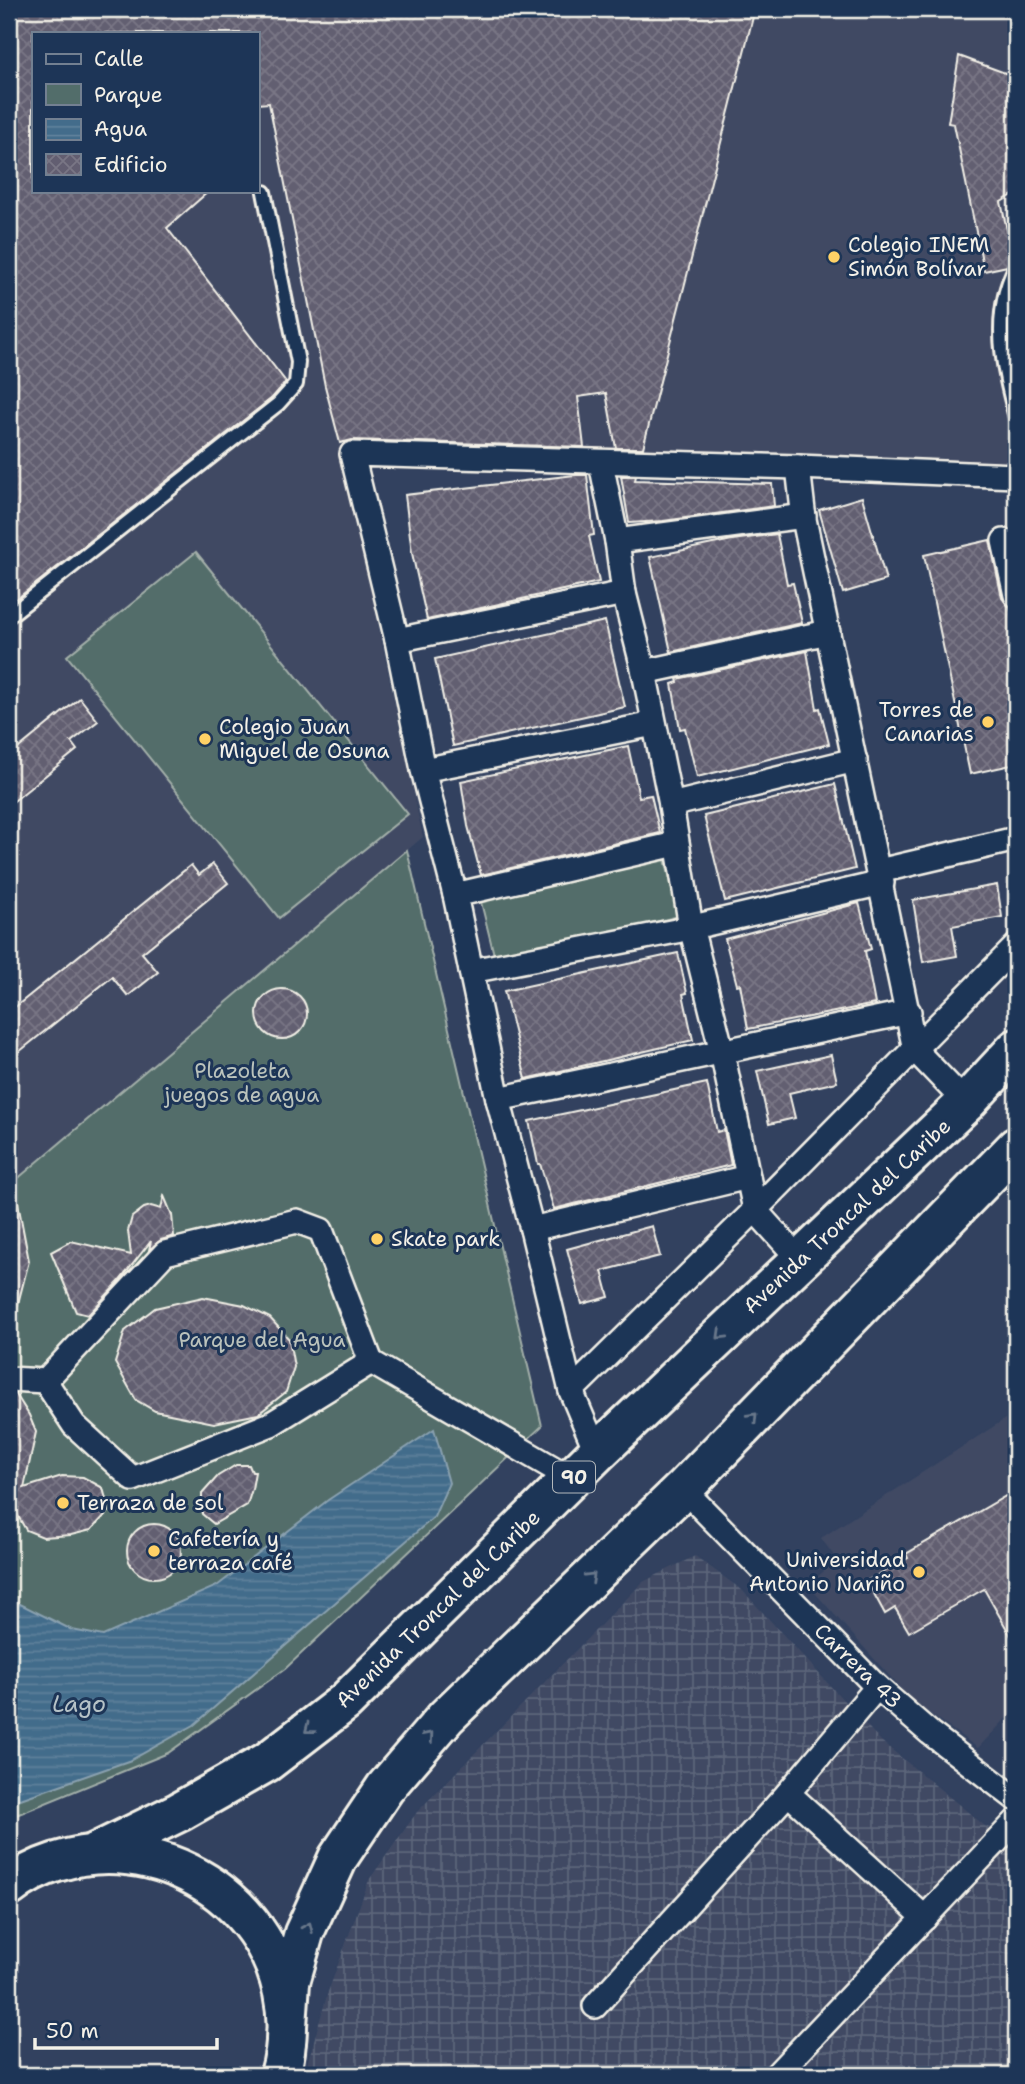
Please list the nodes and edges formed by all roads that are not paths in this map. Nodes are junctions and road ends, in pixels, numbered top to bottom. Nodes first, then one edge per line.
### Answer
1 (264, 192) dead end
2 (1016, 266) edge
3 (1016, 418) edge
4 (601, 463) junction
5 (797, 467) junction
6 (1016, 476) edge
7 (804, 516) junction
8 (617, 541) junction
9 (1004, 541) dead end
10 (624, 593) junction
11 (1016, 595) edge
12 (9, 616) edge
13 (828, 632) junction
14 (397, 640) junction
15 (644, 673) junction
16 (654, 724) junction
17 (855, 760) junction
18 (423, 770) junction
19 (671, 805) junction
20 (1016, 839) edge
21 (676, 844) junction
22 (880, 877) junction
23 (455, 895) junction
24 (691, 928) junction
25 (1016, 946) edge
26 (471, 971) junction
27 (909, 1012) junction
28 (1016, 1049) edge
29 (915, 1050) junction
30 (722, 1052) junction
31 (498, 1099) junction
32 (966, 1103) junction
33 (1016, 1147) edge
34 (748, 1177) junction
35 (755, 1210) junction
36 (532, 1228) junction
37 (800, 1261) junction
38 (372, 1362) junction
39 (9, 1379) edge
40 (45, 1381) junction
41 (570, 1391) junction
42 (585, 1466) junction
43 (683, 1489) junction
44 (877, 1687) junction
45 (788, 1793) junction
46 (1016, 1800) edge
47 (1016, 1821) edge
48 (93, 1854) junction
49 (9, 1887) edge
50 (925, 1917) junction
51 (595, 2006) dead end
52 (284, 2066) edge
53 (776, 2075) edge

1 - 12 lane
2 - 3 lane
4 - 5 street
4 - 8 street
4 - 14 street
5 - 6 street
5 - 7 street
7 - 8 street
7 - 13 street
8 - 10 street
9 - 11 street
10 - 14 street
10 - 15 street
13 - 15 street
13 - 17 street
14 - 18 street
15 - 16 street
16 - 18 street
16 - 19 street
17 - 19 street
17 - 22 street
18 - 23 street
19 - 21 street
20 - 22 street
21 - 23 street
21 - 24 street
22 - 24 street
22 - 27 street
23 - 26 street
24 - 26 street
24 - 30 street
25 - 29 street
26 - 31 street
27 - 29 street
27 - 30 street
28 - 32 highway, Avenida Troncal del Caribe / 90
29 - 32 street
29 - 35 street
30 - 31 street
30 - 34 street
31 - 36 street
32 - 37 highway, Avenida Troncal del Caribe / 90
43 -> 33 highway
34 - 35 street
34 - 36 street
35 - 37 street
35 - 41 street
36 - 41 street
37 -> 42 highway, Avenida Troncal del Caribe / 90
38 - 40 street
38 - 40 street
38 - 42 street
39 - 40 street
41 - 42 street
42 -> 48 highway, Avenida Troncal del Caribe / 90
43 - 44 street, Carrera 43
52 -> 43 highway
44 - 45 street
44 - 46 street, Carrera 43
45 - 50 street
45 - 51 street
47 - 50 street
48 - 49 highway
48 - 52 highway
50 - 53 street

